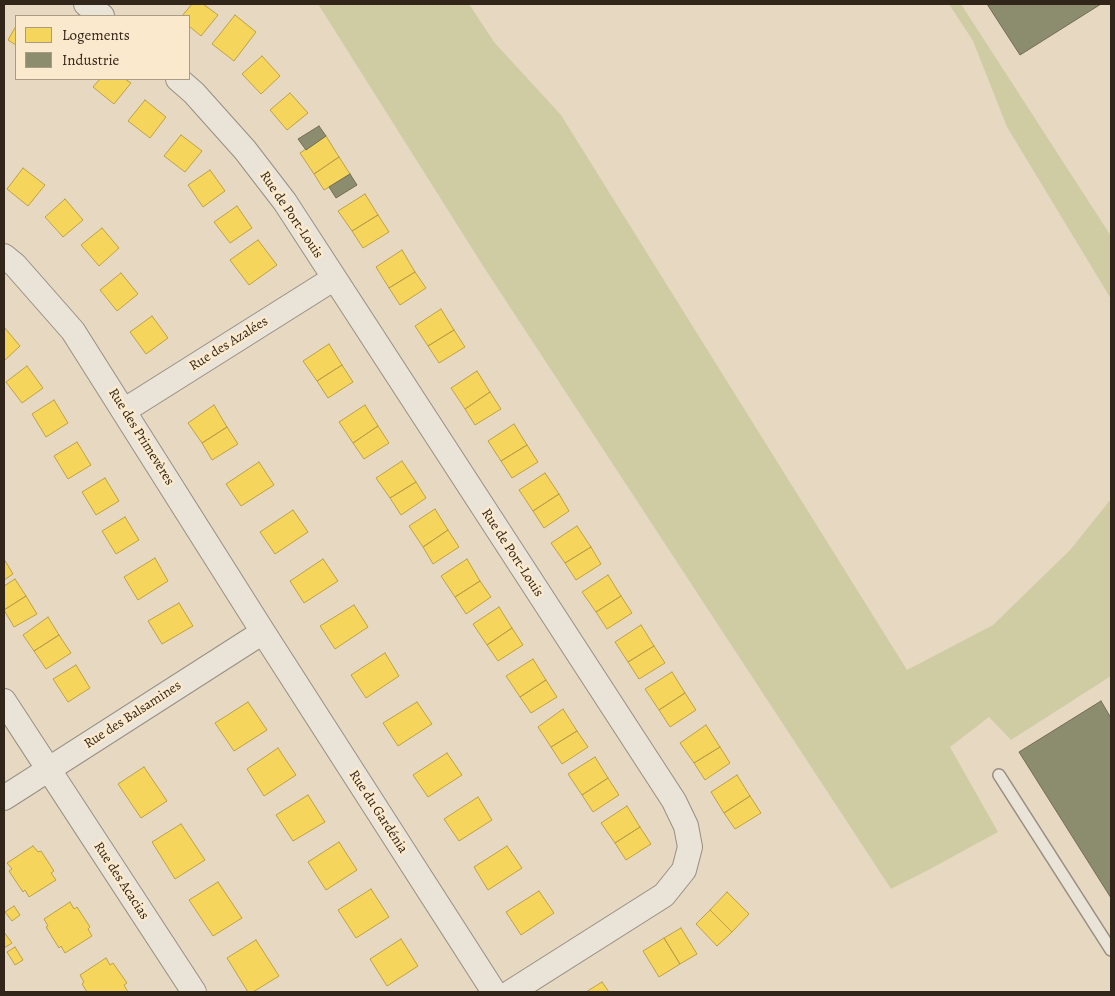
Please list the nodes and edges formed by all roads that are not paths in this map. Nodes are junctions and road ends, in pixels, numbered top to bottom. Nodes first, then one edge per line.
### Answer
1 (86, 4) edge
2 (101, 15) edge
3 (179, 80) edge
4 (4, 256) edge
5 (333, 278) junction
6 (125, 410) junction
7 (263, 632) junction
8 (4, 701) edge
9 (48, 770) junction
10 (999, 776) dead end
11 (4, 798) edge
12 (1111, 950) edge
13 (194, 992) edge
14 (494, 992) edge
15 (511, 992) edge

1 - 2 street
3 - 5 street, Rue de Port-Louis
4 - 6 street, Rue des Primevères
5 - 6 street, Rue des Azalées
5 - 15 street, Rue de Port-Louis
6 - 7 street, Rue des Primevères
7 - 9 street, Rue des Balsamines
7 - 14 street, Rue du Gardénia
8 - 9 street, Rue des Acacias
9 - 11 street, Rue des Balsamines
9 - 13 street, Rue des Acacias
10 - 12 lane

